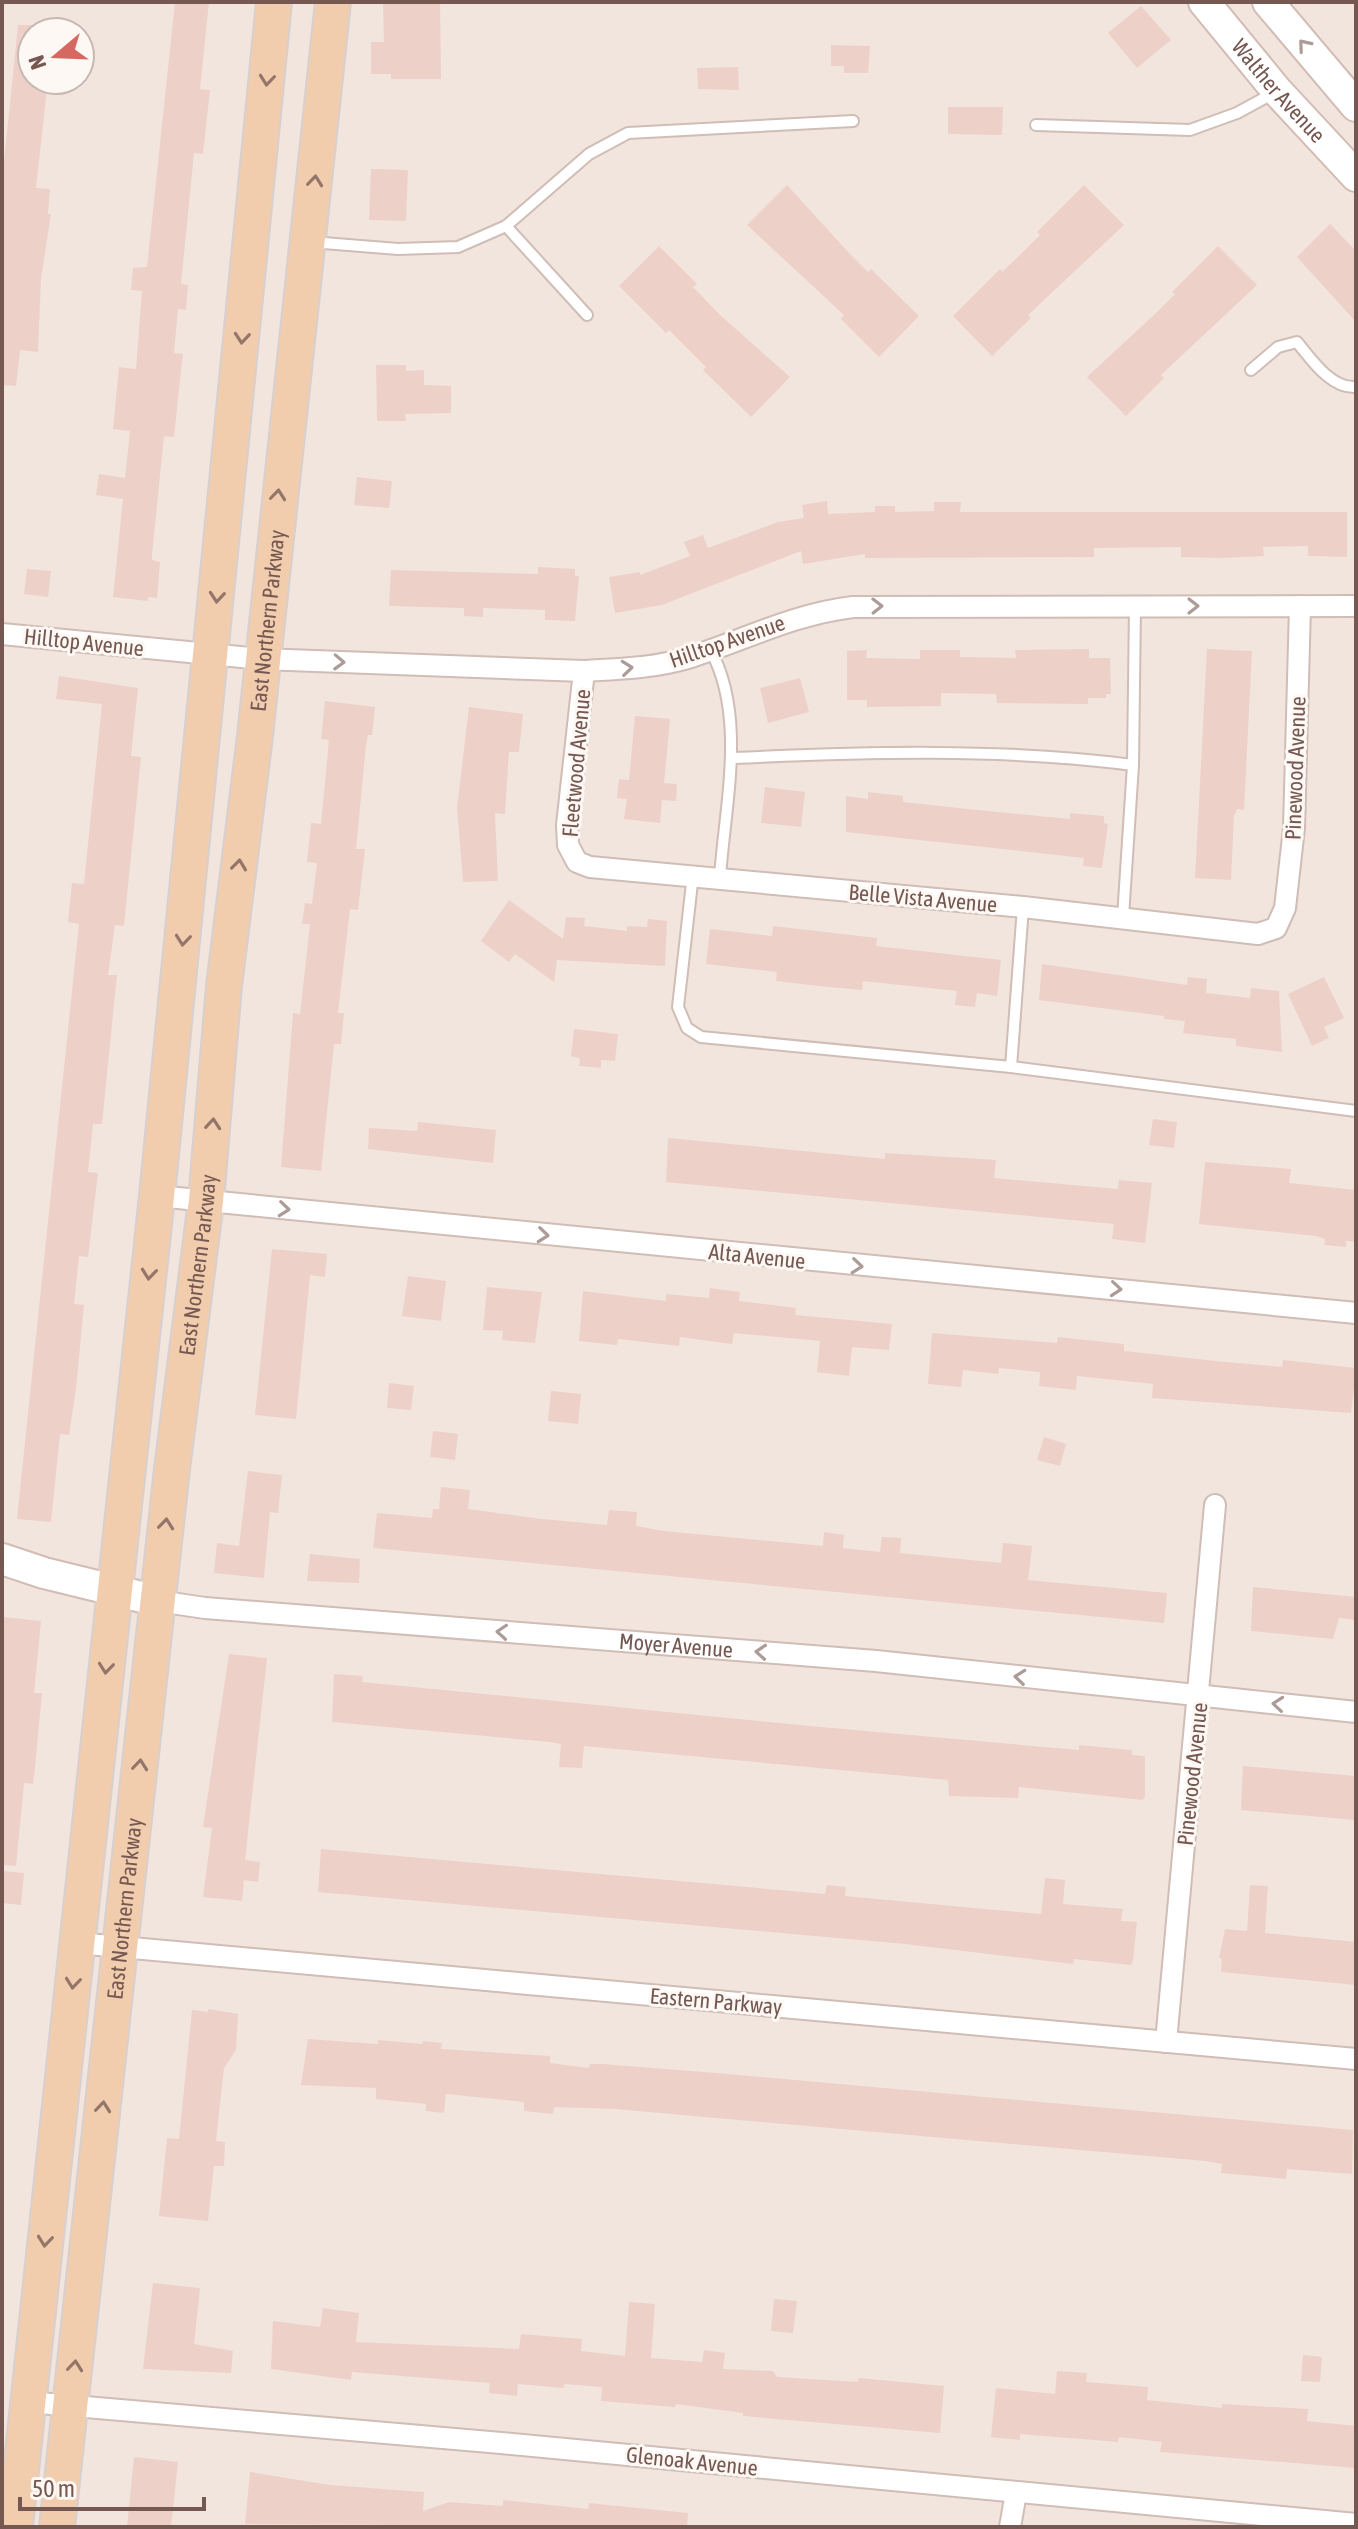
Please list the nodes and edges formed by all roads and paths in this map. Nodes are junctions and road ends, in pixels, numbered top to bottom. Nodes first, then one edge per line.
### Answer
1 (274, 2) edge
2 (333, 2) edge
3 (1204, 2) edge
4 (1268, 2) edge
5 (1277, 91) junction
6 (1356, 106) edge
7 (853, 121) dead end
8 (1036, 125) dead end
9 (1356, 176) edge
10 (506, 226) junction
11 (309, 242) junction
12 (247, 285) junction
13 (300, 294) junction
14 (587, 315) dead end
15 (1251, 370) dead end
16 (1356, 387) edge
17 (1135, 606) junction
18 (1300, 606) junction
19 (1356, 606) edge
20 (2, 634) edge
21 (710, 649) junction
22 (212, 655) junction
23 (261, 659) junction
24 (584, 671) junction
25 (733, 758) junction
26 (1133, 765) junction
27 (572, 855) joint
28 (693, 874) junction
29 (720, 877) junction
30 (1023, 907) junction
31 (1123, 917) junction
32 (1276, 928) joint
33 (1011, 1067) junction
34 (1356, 1111) edge
35 (157, 1196) junction
36 (206, 1201) junction
37 (1356, 1313) edge
38 (1215, 1505) dead end
39 (2, 1559) edge
40 (114, 1591) junction
41 (158, 1601) junction
42 (1199, 1697) junction
43 (1356, 1712) edge
44 (77, 1943) junction
45 (120, 1948) junction
46 (1166, 2042) junction
47 (1356, 2059) edge
48 (28, 2402) junction
49 (70, 2406) junction
50 (1016, 2493) junction
51 (1356, 2524) edge
52 (15, 2527) edge
53 (57, 2527) edge
54 (1010, 2527) edge

1 -> 12 main road, East Northern Parkway
11 -> 2 main road, East Northern Parkway
3 - 5 main road, Walther Avenue
6 -> 4 main road
5 - 8 lane
5 - 9 main road, Walther Avenue
7 - 10 lane
10 - 11 lane
10 - 14 lane
11 - 13 main road, East Northern Parkway
12 - 13 main road
12 -> 22 main road, East Northern Parkway
23 -> 13 main road, East Northern Parkway
15 - 16 lane
17 -> 18 street, Hilltop Avenue
21 -> 17 street, Hilltop Avenue
17 - 26 lane
18 - 19 street, Hilltop Avenue
18 - 32 street, Pinewood Avenue
20 - 22 street, Hilltop Avenue
24 -> 21 street, Hilltop Avenue
21 - 25 lane
22 - 23 street, Hilltop Avenue
22 -> 35 main road, East Northern Parkway
23 -> 24 street, Hilltop Avenue
36 -> 23 main road, East Northern Parkway
24 - 27 street, Fleetwood Avenue
25 - 26 lane
25 - 29 lane
26 - 31 lane
27 - 28 street, Belle Vista Avenue
28 - 29 street, Belle Vista Avenue
28 - 33 lane
29 - 30 street, Belle Vista Avenue
30 - 31 street, Belle Vista Avenue
30 - 33 lane
31 - 32 street, Belle Vista Avenue
33 - 34 lane
35 - 36 street, Alta Avenue
35 -> 40 main road, East Northern Parkway
36 -> 37 street, Alta Avenue
41 -> 36 main road, East Northern Parkway
38 - 42 street, Pinewood Avenue
39 - 40 main road, Moyer Avenue
40 - 41 main road, Moyer Avenue
40 -> 44 main road, East Northern Parkway
42 -> 41 street, Moyer Avenue
45 -> 41 main road, East Northern Parkway
43 -> 42 street, Moyer Avenue
42 - 46 street, Pinewood Avenue
44 - 45 street, Eastern Parkway
44 -> 48 main road, East Northern Parkway
45 - 46 street, Eastern Parkway
49 -> 45 main road, East Northern Parkway
46 - 47 street, Eastern Parkway
48 - 49 street, Glenoak Avenue
48 - 52 main road, East Northern Parkway
49 - 50 street, Glenoak Avenue
49 - 53 main road, East Northern Parkway
50 - 51 street, Glenoak Avenue
50 - 54 street

